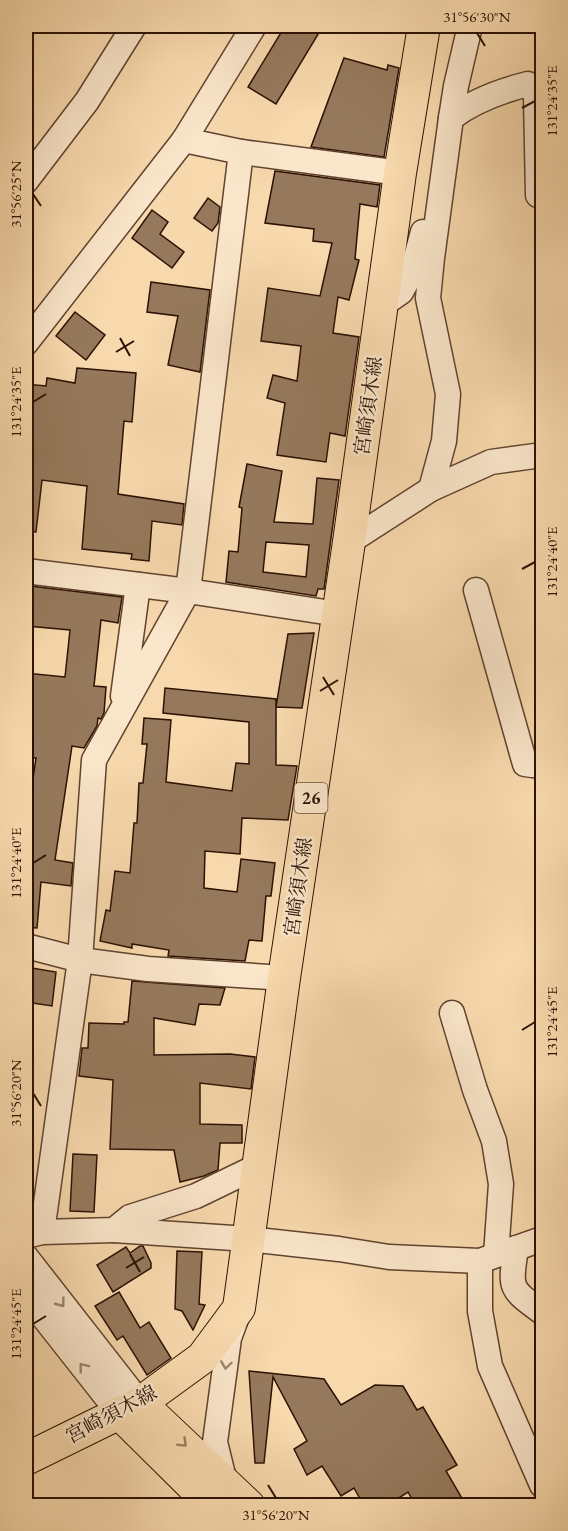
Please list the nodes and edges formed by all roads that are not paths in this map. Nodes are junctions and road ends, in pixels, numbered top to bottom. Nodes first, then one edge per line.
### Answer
1 (134, 26) edge
2 (254, 26) edge
3 (424, 26) edge
4 (470, 26) edge
5 (451, 118) junction
6 (184, 140) junction
7 (241, 152) junction
8 (400, 173) junction
9 (26, 182) edge
10 (538, 195) dead end
11 (438, 211) junction
12 (381, 306) junction
13 (26, 343) edge
14 (543, 455) edge
15 (431, 489) junction
16 (349, 542) junction
17 (26, 571) edge
18 (138, 585) junction
19 (476, 590) dead end
20 (188, 591) junction
21 (338, 614) junction
22 (122, 710) junction
23 (543, 762) edge
24 (26, 946) edge
25 (81, 960) junction
26 (284, 978) junction
27 (452, 1013) dead end
28 (258, 1166) junction
29 (114, 1230) junction
30 (34, 1234) edge
31 (248, 1239) junction
32 (543, 1239) edge
33 (498, 1255) junction
34 (26, 1257) edge
35 (26, 1295) edge
36 (239, 1308) junction
37 (543, 1312) edge
38 (130, 1408) junction
39 (26, 1458) edge
40 (543, 1485) edge
41 (219, 1494) edge
42 (249, 1506) edge

1 - 9 street
2 - 6 street
3 - 8 main road, 宮崎須木線 / 26
4 - 5 street
5 - 10 street
5 - 11 street
6 - 7 street
6 - 13 street
7 - 8 street
7 - 20 street
8 - 12 main road, 宮崎須木線 / 26
11 - 12 street
11 - 15 street
12 - 16 main road, 宮崎須木線 / 26
14 - 15 street
15 - 16 street
16 - 21 main road, 宮崎須木線 / 26
17 - 18 street
18 - 20 street
18 - 22 street
19 - 23 street
20 - 21 street
20 - 22 street
21 - 26 main road, 宮崎須木線 / 26
22 - 25 street
24 - 25 street
25 - 26 street
25 - 30 street
26 - 28 main road, 宮崎須木線 / 26
27 - 33 street
28 - 29 street
28 - 31 main road, 宮崎須木線 / 26
29 - 30 street
29 - 31 street
31 - 33 street
31 - 36 main road, 宮崎須木線 / 26
32 - 33 street
33 - 37 street
33 - 40 street
34 -> 38 street
38 -> 35 street
36 - 38 main road, 宮崎須木線 / 26
36 -> 41 street
38 - 39 main road, 宮崎須木線 / 26
38 - 41 main road
41 - 42 main road

